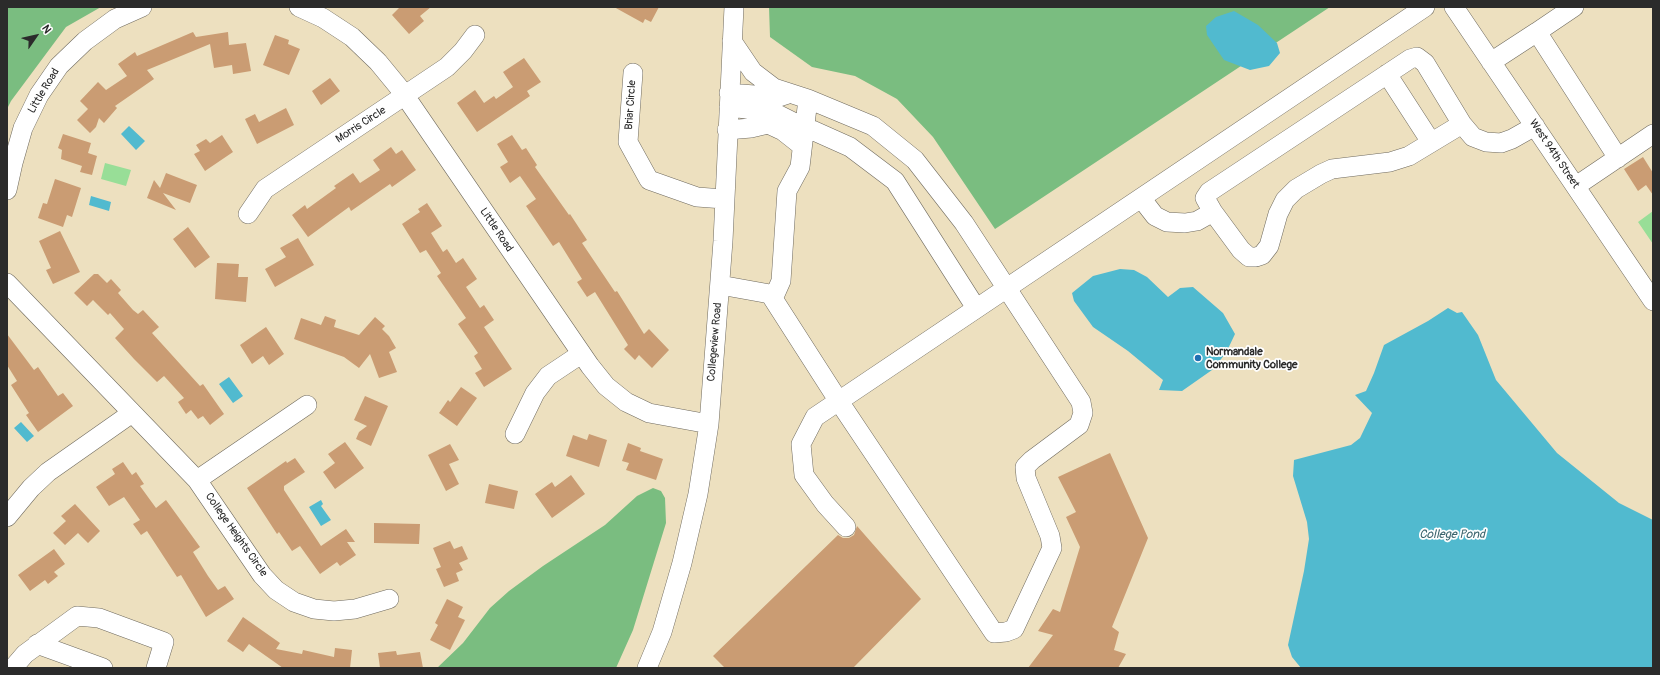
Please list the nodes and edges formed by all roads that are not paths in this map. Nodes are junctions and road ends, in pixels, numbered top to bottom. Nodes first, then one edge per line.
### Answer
1 (142, 7) edge
2 (299, 7) edge
3 (734, 7) edge
4 (1425, 7) edge
5 (1454, 7) edge
6 (1574, 7) edge
7 (1537, 32) junction
8 (475, 35) dead end
9 (732, 41) junction
10 (1491, 62) junction
11 (633, 72) dead end
12 (1387, 74) junction
13 (404, 96) junction
14 (799, 96) junction
15 (729, 100) junction
16 (1462, 124) junction
17 (1535, 126) junction
18 (803, 127) junction
19 (727, 130) junction
20 (1653, 134) edge
21 (1431, 142) junction
22 (802, 146) junction
23 (1618, 158) junction
24 (1576, 186) junction
25 (7, 190) edge
26 (1141, 198) junction
27 (724, 199) junction
28 (1213, 212) junction
29 (248, 214) dead end
30 (7, 283) edge
31 (720, 285) junction
32 (1006, 289) junction
33 (773, 300) junction
34 (1653, 301) edge
35 (976, 308) junction
36 (581, 354) junction
37 (838, 400) junction
38 (307, 405) dead end
39 (132, 413) junction
40 (709, 424) junction
41 (514, 434) dead end
42 (197, 480) junction
43 (7, 517) edge
44 (846, 527) dead end
45 (389, 599) dead end
46 (37, 644) junction
47 (13, 668) edge
48 (103, 668) edge
49 (156, 668) edge
50 (647, 668) edge

1 - 25 street, Little Road
2 - 13 street, Little Road
3 - 9 street, Collegeview Road
4 - 26 street
5 - 10 street, West 94th Street
6 - 7 street
7 - 10 street
7 - 23 street
8 - 13 street, Morris Circle
9 - 14 street
9 - 15 street, Collegeview Road
10 - 17 street, West 94th Street
11 - 27 street, Briar Circle
12 - 16 street
12 - 21 street
12 - 28 street
13 - 29 street, Morris Circle
13 - 36 street, Little Road
14 - 15 street
14 - 18 street
14 - 32 street
15 - 18 street
15 - 19 street, Collegeview Road
16 - 17 street
16 - 21 street
17 - 24 street, West 94th Street
18 - 22 street
18 - 35 street
19 - 22 street
19 - 27 street, Collegeview Road
20 - 23 street
21 - 28 street
22 - 33 street
23 - 24 street
24 - 34 street, West 94th Street
26 - 28 street
26 - 32 street
27 - 31 street, Collegeview Road
30 - 39 street, College Heights Circle
31 - 33 street
31 - 40 street, Collegeview Road
32 - 35 street
32 - 37 street
33 - 37 street
35 - 37 street
36 - 40 street, Little Road
36 - 41 street
37 - 44 street
38 - 42 street
39 - 42 street, College Heights Circle
39 - 43 street
40 - 50 street, Collegeview Road
42 - 45 street, College Heights Circle
46 - 47 street
46 - 48 street
46 - 49 street

